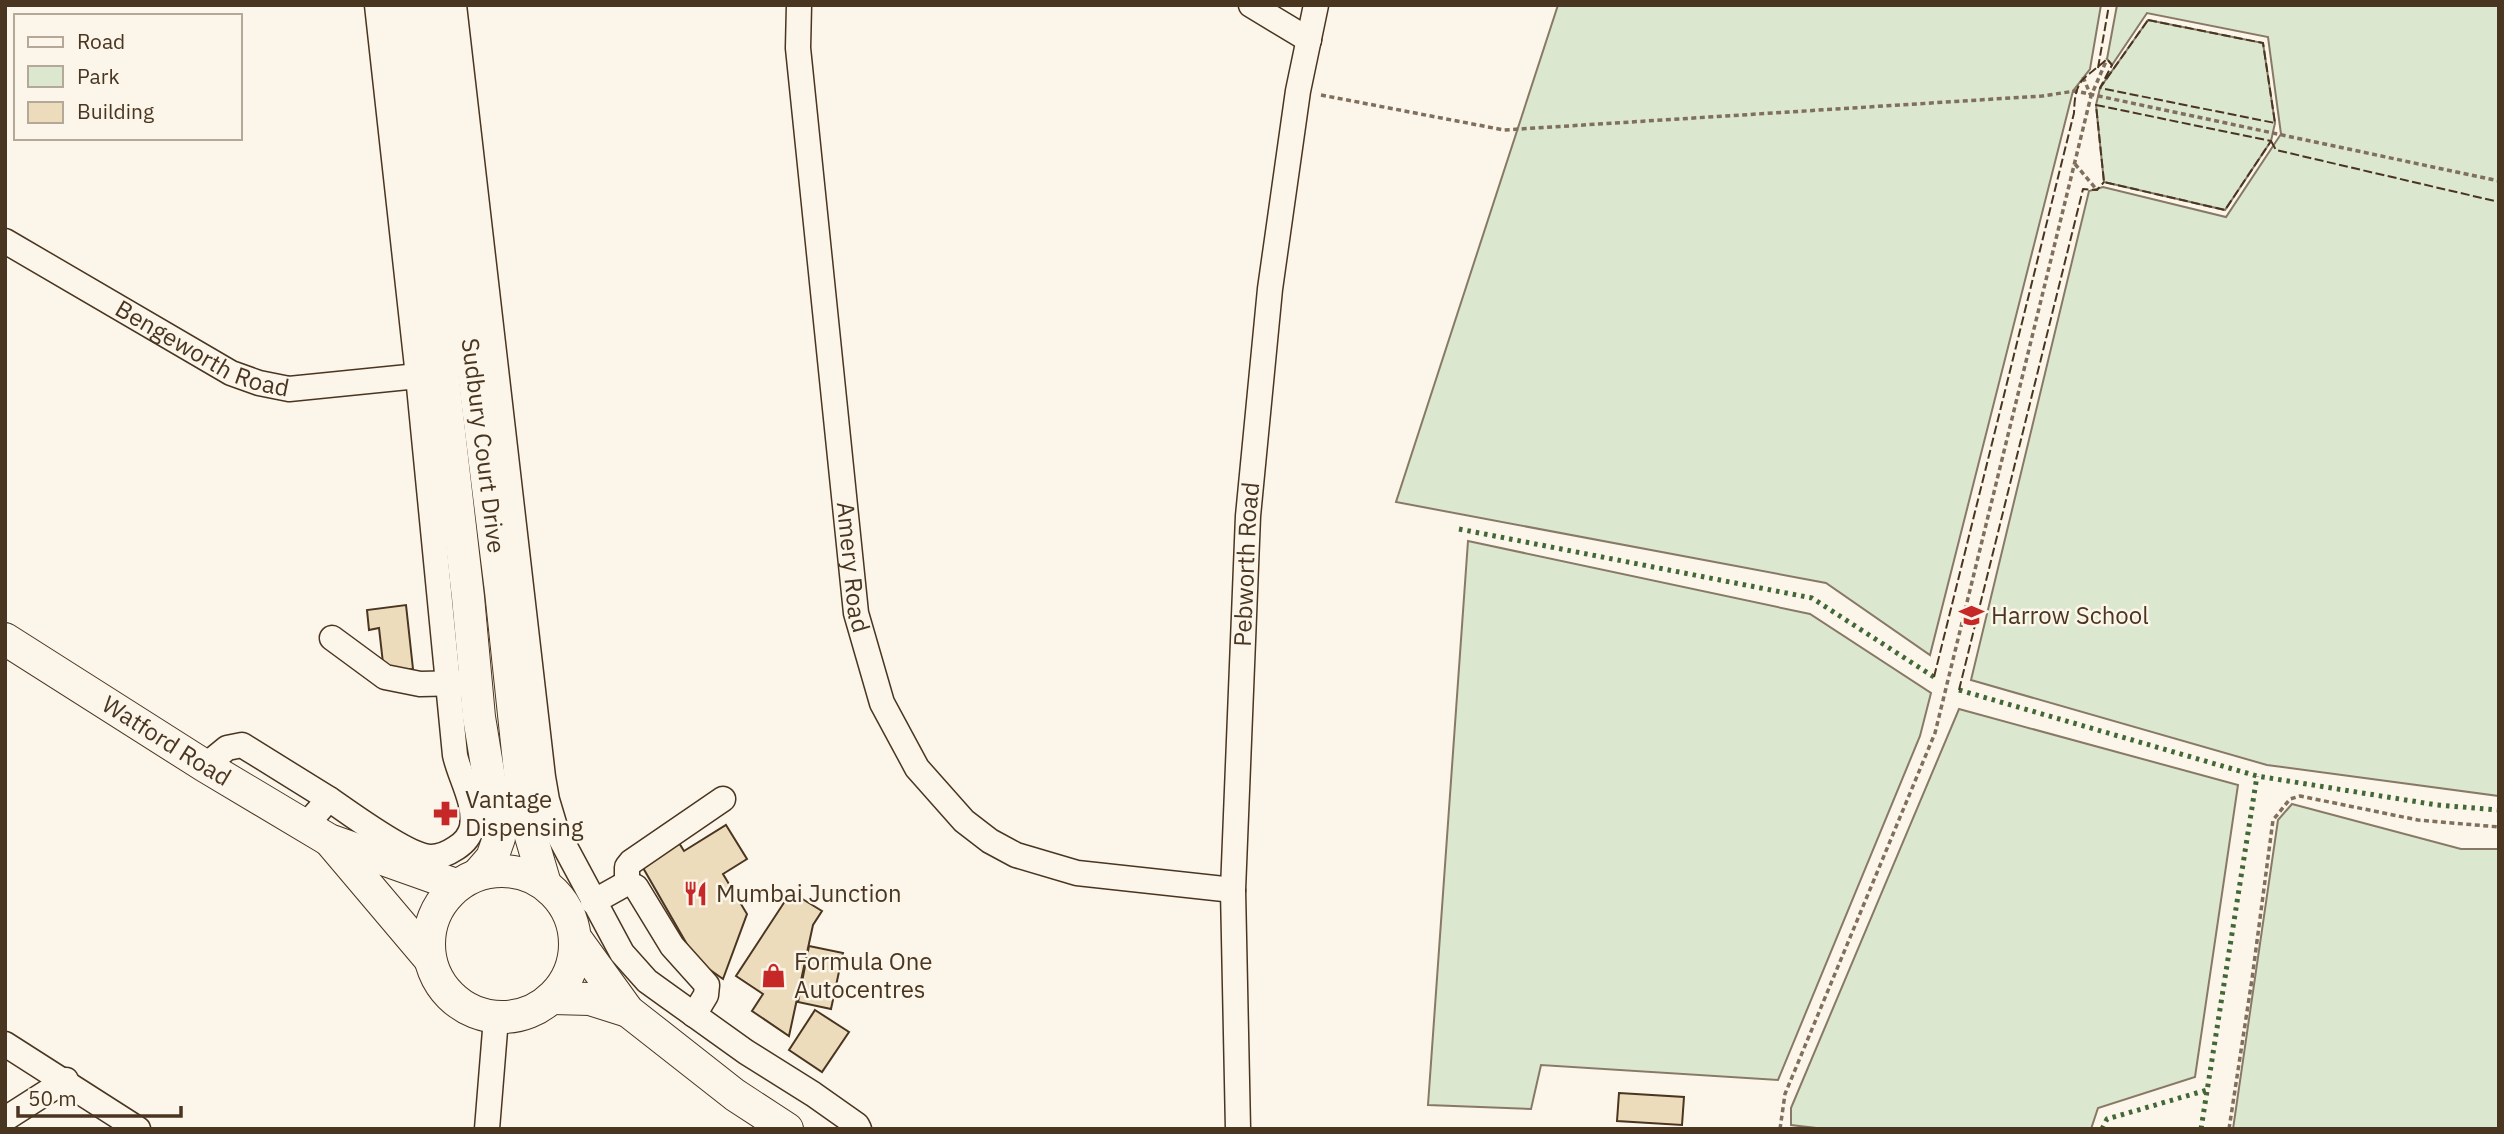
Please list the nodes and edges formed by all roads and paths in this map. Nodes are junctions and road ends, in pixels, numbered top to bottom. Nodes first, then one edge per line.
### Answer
1 (377, 5) edge
2 (400, 5) edge
3 (428, 5) edge
4 (454, 5) edge
5 (799, 5) edge
6 (1251, 5) edge
7 (1316, 5) edge
8 (1309, 40) junction
9 (2107, 60) dead end
10 (2084, 77) dead end
11 (1298, 91) junction
12 (2091, 96) junction
13 (2075, 164) junction
14 (2499, 181) edge
15 (2097, 190) dead end
16 (5, 241) edge
17 (418, 268) junction
18 (418, 376) junction
19 (501, 591) junction
20 (468, 597) junction
21 (332, 638) dead end
22 (5, 639) edge
23 (462, 683) junction
24 (205, 766) junction
25 (536, 775) junction
26 (329, 799) junction
27 (723, 799) dead end
28 (2499, 827) edge
29 (317, 833) junction
30 (468, 879) junction
31 (627, 883) junction
32 (545, 884) junction
33 (1233, 890) junction
34 (593, 902) junction
35 (576, 939) junction
36 (429, 958) junction
37 (552, 998) junction
38 (672, 999) junction
39 (694, 1015) junction
40 (496, 1018) junction
41 (639, 1020) junction
42 (5, 1044) edge
43 (66, 1080) junction
44 (5, 1119) edge
45 (138, 1129) edge
46 (487, 1129) edge
47 (787, 1129) edge
48 (859, 1129) edge
49 (1238, 1129) edge
50 (1780, 1129) edge
51 (2229, 1129) edge

1 - 17 street, Sudbury Court Drive
2 - 17 main road, Sudbury Court Drive
3 - 19 main road, Sudbury Court Drive
4 - 25 street, Sudbury Court Drive
5 - 33 street, Amery Road
6 - 8 street
7 - 8 street, Pebworth Road
8 - 11 street, Pebworth Road
9 - 12 path
10 - 12 path
11 - 12 path
11 - 33 street, Pebworth Road
12 - 13 path
12 - 14 path
13 - 15 path
13 - 50 path
16 - 18 street, Bengeworth Road
17 - 18 street, Sudbury Court Drive
17 - 20 main road, Sudbury Court Drive
18 - 23 street, Sudbury Court Drive
19 - 20 street
19 - 25 main road, Sudbury Court Drive
20 - 23 main road, Sudbury Court Drive
21 - 23 street
22 - 24 main road, Watford Road
23 - 26 street
23 - 30 main road, Sudbury Court Drive
24 - 26 street
24 - 29 main road, Watford Road
25 - 32 main road, Sudbury Court Drive
25 - 34 street
26 - 29 street
27 - 31 street
28 - 51 path
29 - 30 main road, Watford Road
29 - 36 main road, Watford Road
30 - 32 main road
30 - 36 main road
31 - 34 street
31 - 39 street
32 - 35 main road
33 - 49 street, Pebworth Road
34 - 38 street
35 - 37 main road
35 - 41 main road
36 - 40 main road
37 - 40 main road
37 - 41 main road
38 - 39 street
38 - 41 street
39 - 48 street
40 - 46 street
41 - 47 main road
42 - 43 street
43 - 44 street
43 - 45 street

